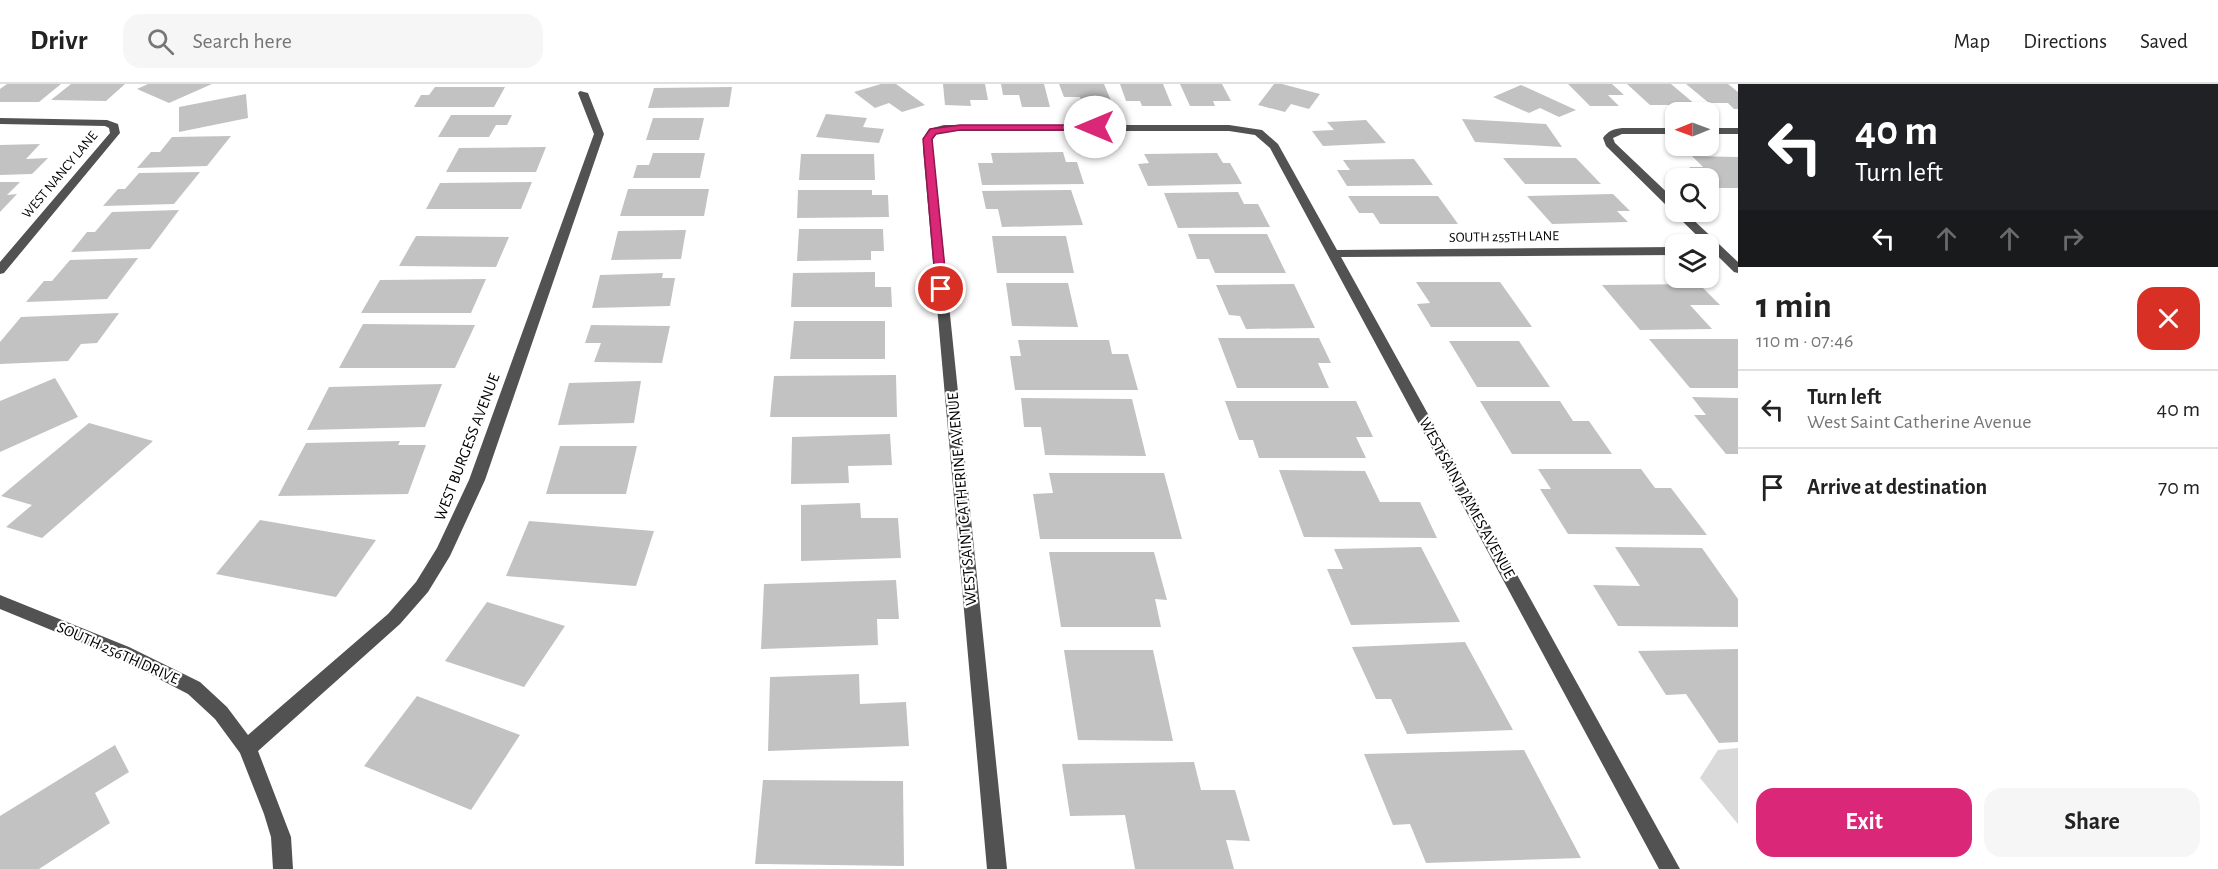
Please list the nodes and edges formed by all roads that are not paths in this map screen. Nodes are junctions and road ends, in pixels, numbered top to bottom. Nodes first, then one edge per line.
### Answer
1 (583, 93) dead end
2 (0, 121) edge
3 (1665, 131) edge
4 (1719, 131) edge
5 (1738, 131) edge
6 (1258, 132) joint
7 (1665, 197) edge
8 (1688, 222) edge
9 (1699, 234) edge
10 (1665, 251) edge
11 (1333, 254) junction
12 (1719, 254) edge
13 (1738, 269) edge
14 (0, 270) edge
15 (0, 602) edge
16 (248, 748) junction
17 (283, 869) edge
18 (997, 869) edge
19 (1670, 869) edge

1 - 16 street, WEST BURGESS AVENUE
2 - 14 street, WEST NANCY LANE
3 - 7 street
4 - 5 street
6 - 11 street, WEST SAINT JAMES AVENUE
6 - 18 street, WEST SAINT CATHERINE AVENUE
8 - 9 street
10 - 11 street, SOUTH 255TH LANE
11 - 19 street, WEST SAINT JAMES AVENUE
12 - 13 street
15 - 16 street, SOUTH 256TH DRIVE
16 - 17 street, SOUTH 256TH DRIVE

